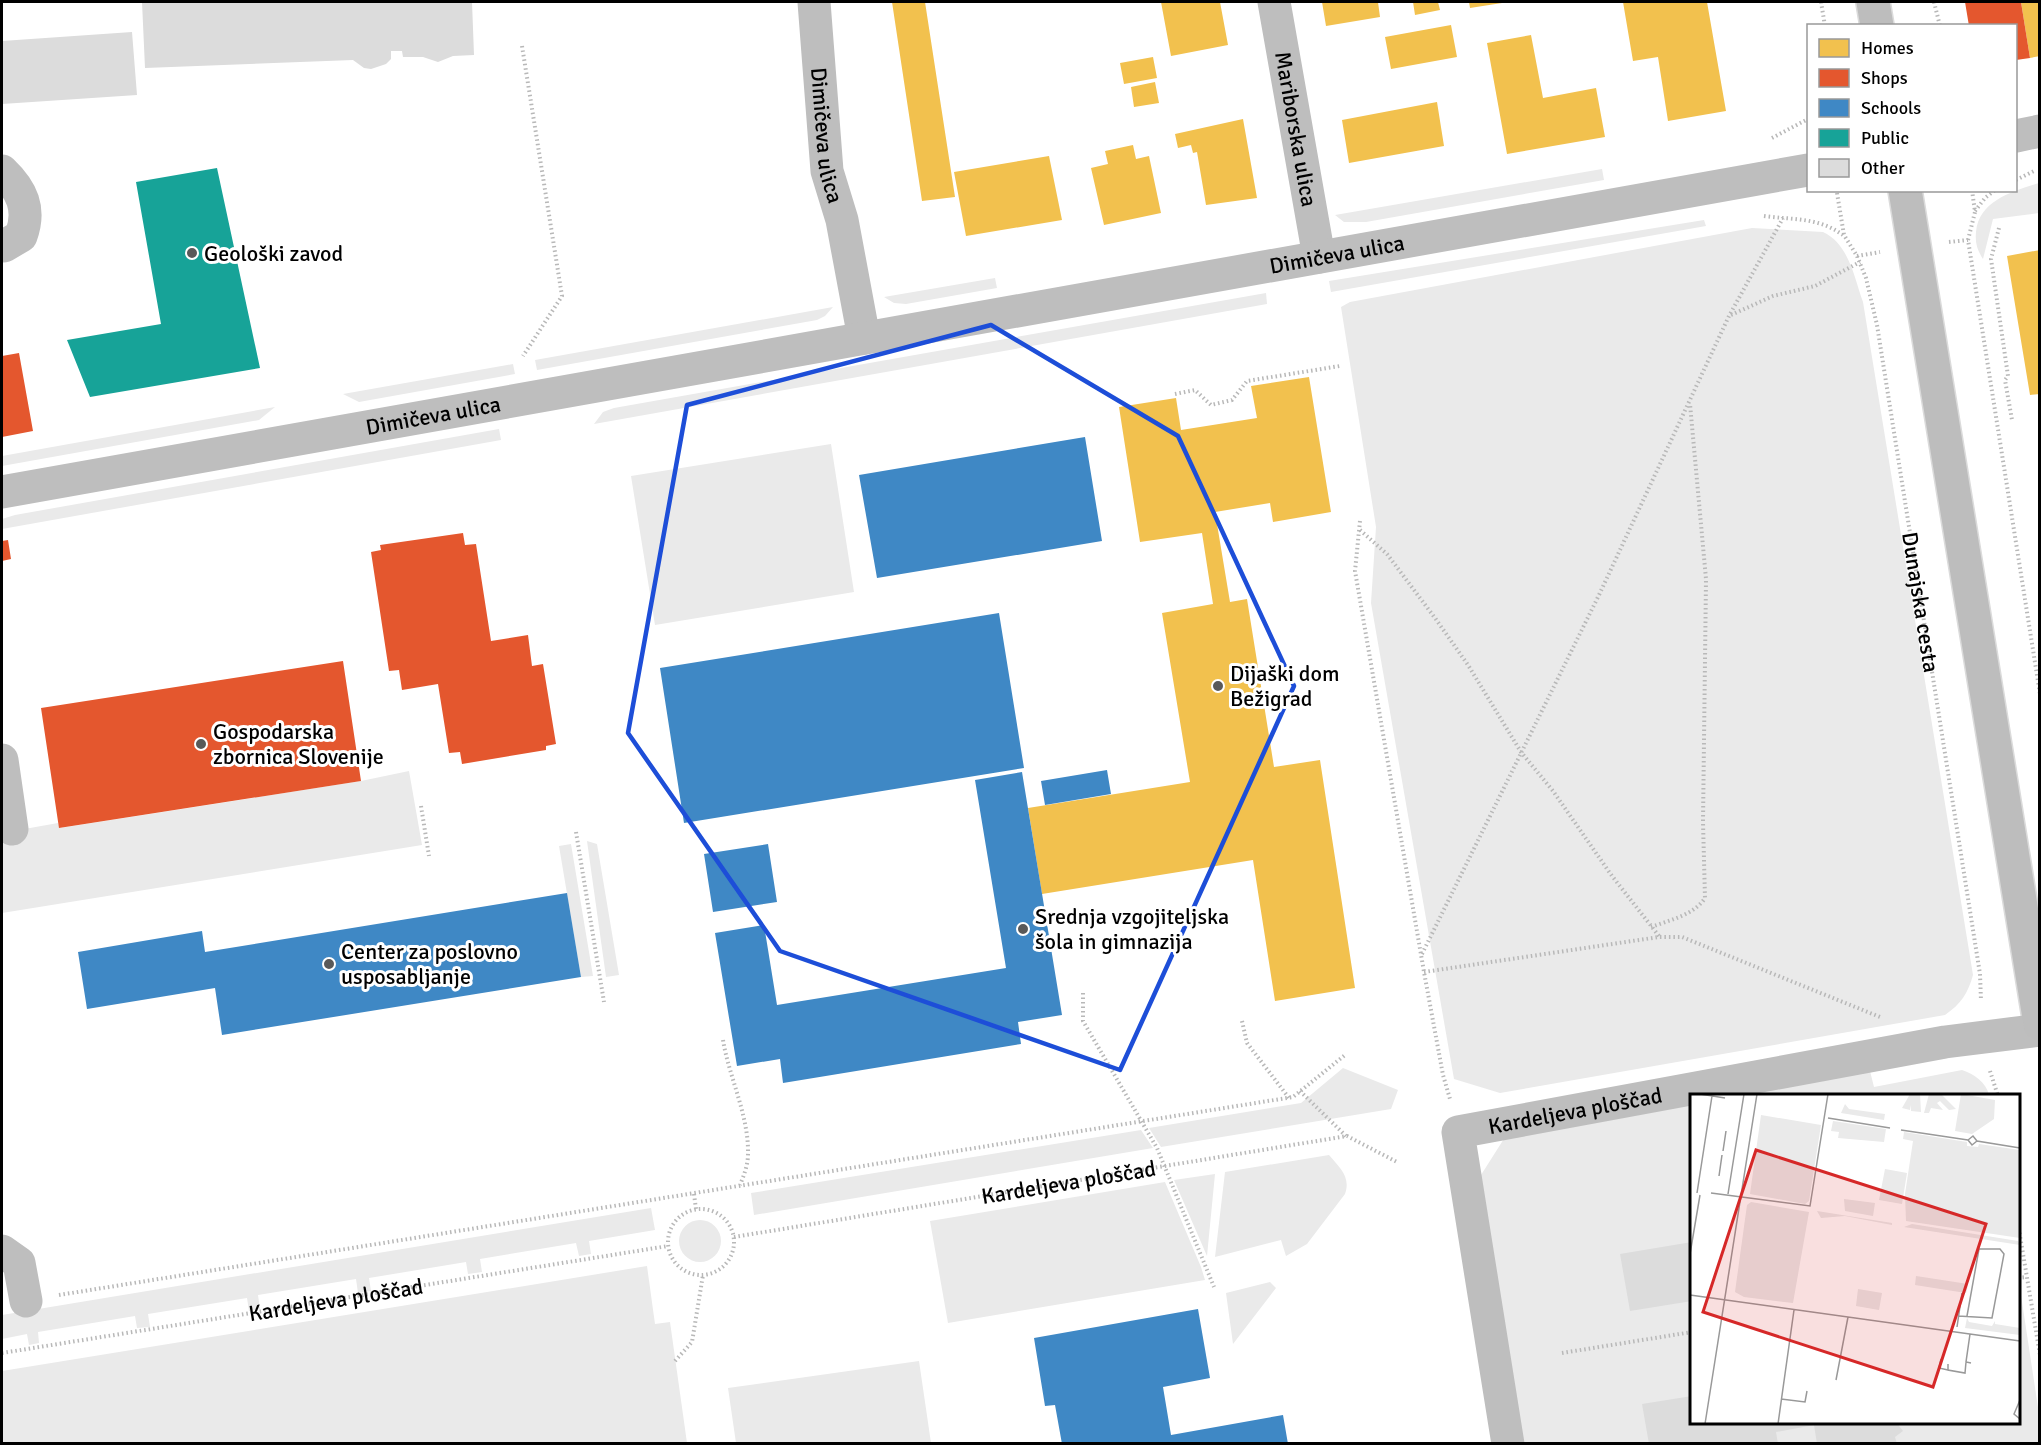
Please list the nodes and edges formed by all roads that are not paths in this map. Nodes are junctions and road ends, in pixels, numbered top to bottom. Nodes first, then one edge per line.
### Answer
1 (814, 2) edge
2 (1274, 2) edge
3 (1873, 2) edge
4 (1877, 24) edge
5 (2040, 131) edge
6 (2017, 136) edge
7 (1807, 170) edge
8 (2, 171) edge
9 (1905, 192) edge
10 (4, 246) dead end
11 (1319, 257) junction
12 (864, 338) junction
13 (2, 492) edge
14 (2, 760) edge
15 (12, 829) dead end
16 (2040, 1024) edge
17 (2040, 1030) edge
18 (2, 1251) edge
19 (26, 1301) road end
20 (1508, 1443) edge

1 - 12 street, Dimičeva ulica
2 - 11 street, Mariborska ulica
3 - 4 main road
5 - 6 street
7 - 11 street, Dimičeva ulica
8 - 10 street
9 - 16 main road
11 - 12 street, Dimičeva ulica
12 - 13 street, Dimičeva ulica
14 - 15 street
17 - 20 street, Kardeljeva ploščad
18 - 19 street

